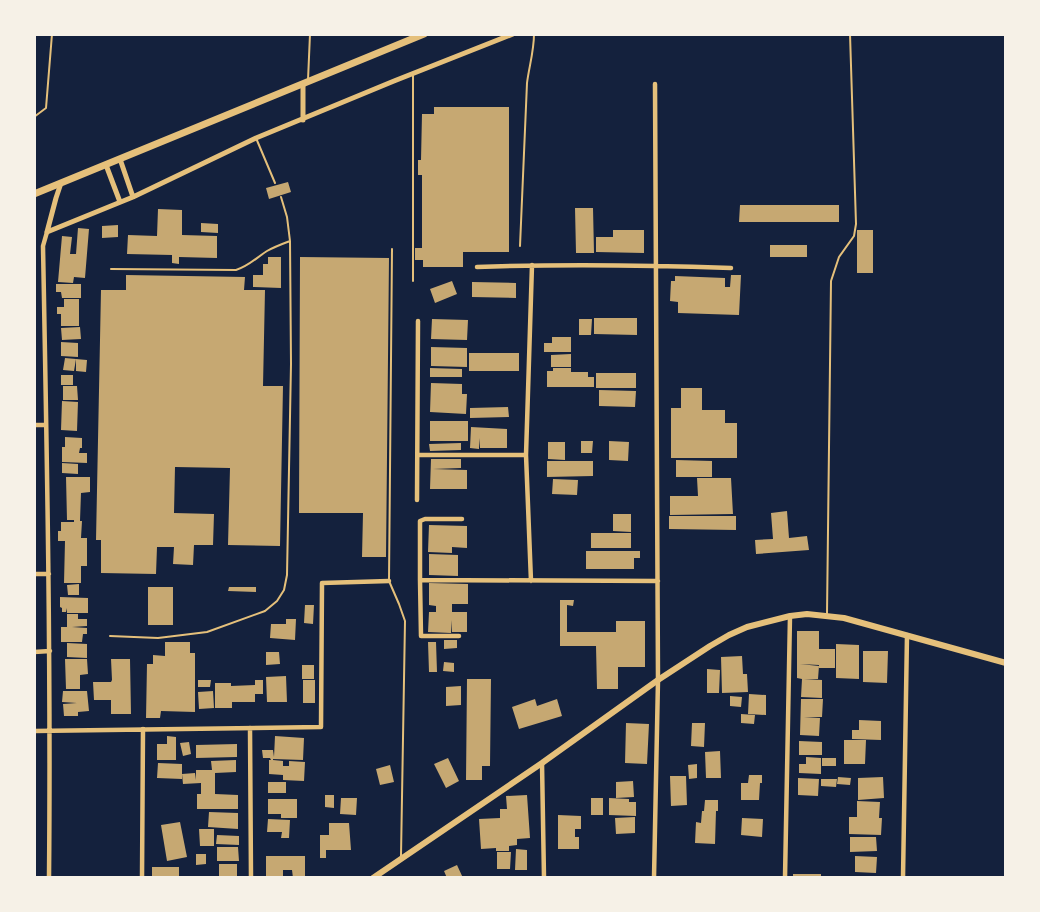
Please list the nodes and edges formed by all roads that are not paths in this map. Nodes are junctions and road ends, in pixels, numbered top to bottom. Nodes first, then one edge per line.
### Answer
1 (52, 34) edge
2 (310, 34) edge
3 (424, 34) edge
4 (513, 34) edge
5 (534, 34) edge
6 (850, 34) edge
7 (414, 73) junction
8 (305, 83) junction
9 (656, 84) dead end
10 (34, 117) edge
11 (303, 120) junction
12 (256, 138) junction
13 (120, 159) junction
14 (106, 165) junction
15 (61, 183) junction
16 (275, 183) dead end
17 (34, 194) edge
18 (133, 197) junction
19 (281, 197) dead end
20 (120, 202) junction
21 (47, 232) junction
22 (290, 241) junction
23 (43, 246) junction
24 (520, 246) dead end
25 (392, 249) dead end
26 (34, 250) edge
27 (532, 265) junction
28 (656, 265) junction
29 (477, 267) dead end
30 (731, 268) dead end
31 (111, 269) dead end
32 (413, 281) dead end
33 (418, 321) dead end
34 (34, 425) edge
35 (46, 425) junction
36 (418, 455) junction
37 (526, 455) junction
38 (417, 500) dead end
39 (462, 519) dead end
40 (34, 574) edge
41 (49, 574) junction
42 (420, 580) junction
43 (389, 581) junction
44 (531, 581) junction
45 (658, 581) junction
46 (790, 616) junction
47 (827, 616) junction
48 (907, 635) junction
49 (110, 636) dead end
50 (459, 636) dead end
51 (50, 651) junction
52 (34, 652) edge
53 (1005, 663) edge
54 (658, 680) junction
55 (250, 728) junction
56 (143, 729) junction
57 (34, 731) edge
58 (51, 731) junction
59 (543, 763) junction
60 (401, 858) junction
61 (49, 878) edge
62 (142, 878) edge
63 (251, 878) edge
64 (373, 878) edge
65 (544, 878) edge
66 (654, 878) edge
67 (785, 878) edge
68 (903, 878) edge

1 - 10 lane
2 - 8 lane
3 - 8 main road
4 - 7 street
5 - 24 lane
6 - 47 lane
7 - 11 street
7 - 32 lane
8 - 11 street
8 - 13 main road
9 - 28 street
11 - 12 street
12 - 16 lane
12 - 18 street
13 - 14 main road
13 - 18 street
14 - 15 main road
14 - 20 street
15 - 17 main road
15 - 21 street
18 - 20 street
19 - 22 lane
20 - 21 street
21 - 23 street
22 - 31 lane
22 - 49 lane
23 - 26 street
23 - 35 street
25 - 43 lane
27 - 28 street
27 - 29 street
27 - 37 street
28 - 30 street
28 - 45 street
33 - 36 street
34 - 35 street
35 - 41 street
36 - 37 street
36 - 38 street
37 - 44 street
39 - 42 street
40 - 41 street
41 - 51 street
42 - 44 street
42 - 50 street
43 - 55 street
43 - 60 lane
44 - 45 street
45 - 54 street
46 - 47 main road
46 - 54 main road
46 - 67 street
47 - 48 main road
48 - 53 main road
48 - 68 street
51 - 52 street
51 - 58 street
54 - 59 main road
54 - 66 street
55 - 56 street
55 - 63 street
56 - 58 street
56 - 62 street
57 - 58 street
58 - 61 street
59 - 60 main road
59 - 65 street
60 - 64 main road

